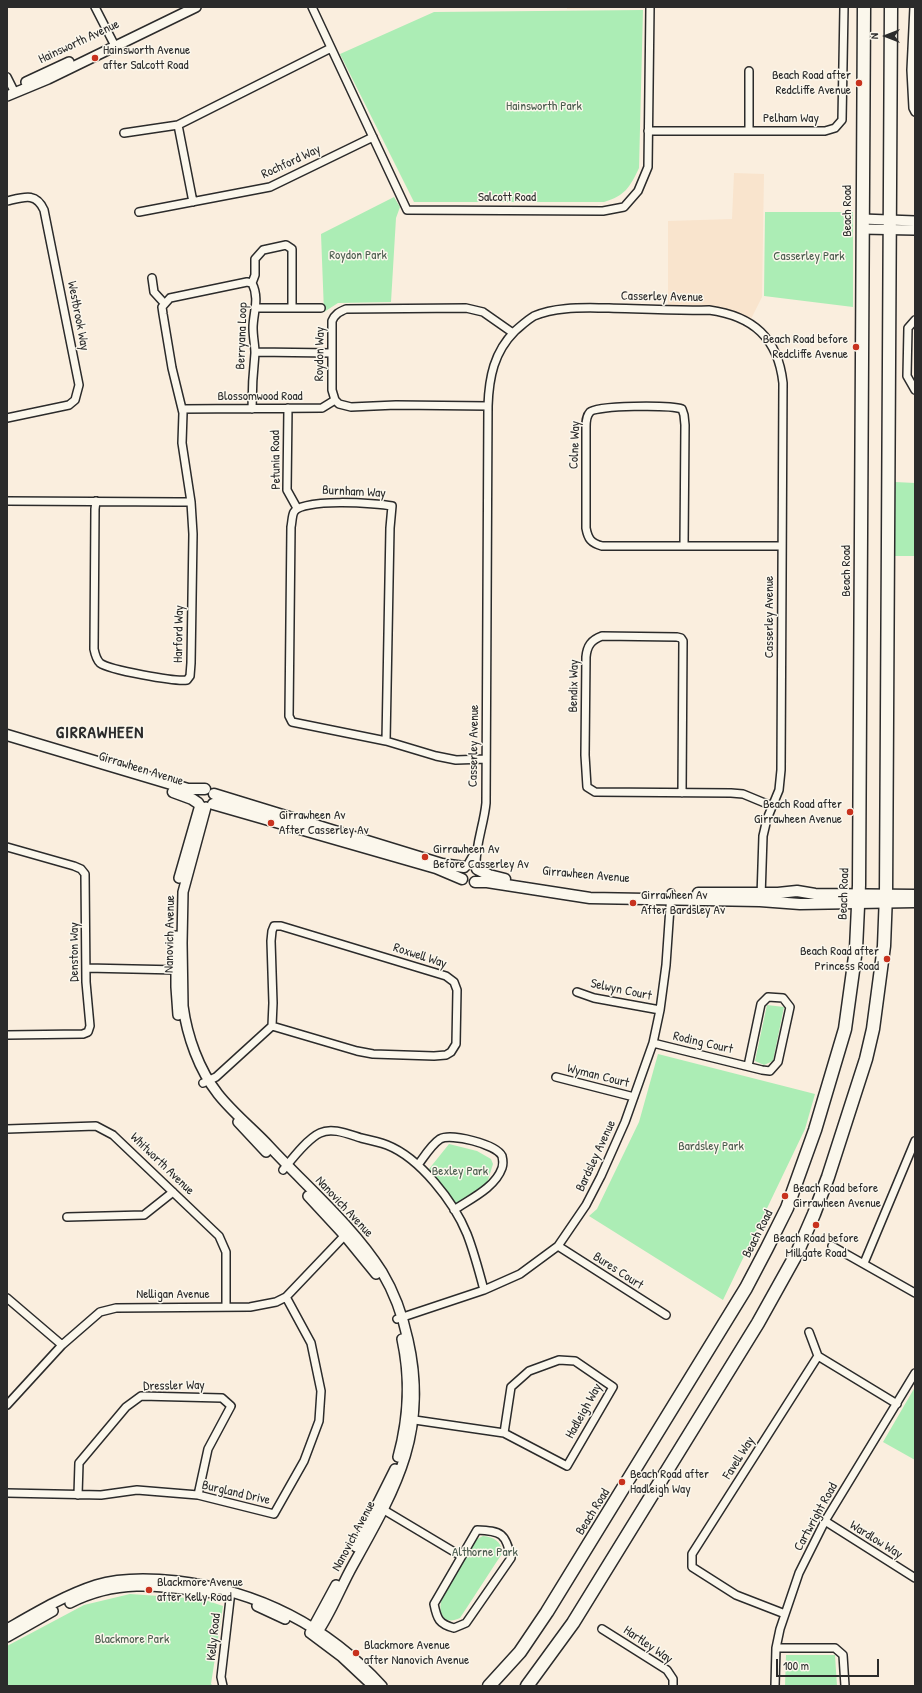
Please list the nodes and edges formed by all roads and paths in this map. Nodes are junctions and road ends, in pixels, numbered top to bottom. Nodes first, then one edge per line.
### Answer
1 (95, 7) edge
2 (312, 7) edge
3 (650, 7) edge
4 (844, 7) edge
5 (864, 7) edge
6 (891, 7) edge
7 (914, 7) edge
8 (189, 8) edge
9 (114, 43) junction
10 (331, 48) junction
11 (749, 71) dead end
12 (7, 77) edge
13 (10, 92) edge
14 (915, 112) edge
15 (178, 125) junction
16 (648, 131) junction
17 (749, 131) junction
18 (124, 133) dead end
19 (373, 137) junction
20 (7, 200) edge
21 (192, 202) junction
22 (139, 212) dead end
23 (915, 221) edge
24 (862, 224) junction
25 (889, 225) junction
26 (915, 230) edge
27 (152, 278) dead end
28 (252, 283) junction
29 (164, 303) junction
30 (256, 308) junction
31 (292, 308) junction
32 (321, 308) dead end
33 (914, 320) edge
34 (513, 333) junction
35 (255, 352) junction
36 (332, 353) junction
37 (915, 390) edge
38 (335, 400) junction
39 (488, 406) junction
40 (252, 408) junction
41 (288, 408) junction
42 (182, 409) junction
43 (7, 418) edge
44 (7, 501) edge
45 (96, 501) junction
46 (191, 502) junction
47 (297, 508) junction
48 (684, 546) junction
49 (782, 546) junction
50 (7, 735) edge
51 (7, 741) edge
52 (386, 741) junction
53 (486, 759) junction
54 (205, 789) junction
55 (682, 793) junction
56 (206, 803) junction
57 (772, 806) junction
58 (7, 847) edge
59 (471, 868) junction
60 (462, 879) junction
61 (475, 882) junction
62 (915, 895) edge
63 (670, 897) junction
64 (761, 897) junction
65 (859, 898) junction
66 (886, 898) junction
67 (915, 902) edge
68 (86, 968) junction
69 (179, 970) junction
70 (577, 992) dead end
71 (660, 1010) junction
72 (272, 1026) junction
73 (7, 1034) edge
74 (653, 1044) junction
75 (748, 1066) junction
76 (556, 1078) dead end
77 (206, 1082) junction
78 (634, 1097) junction
79 (7, 1129) edge
80 (915, 1141) edge
81 (418, 1165) junction
82 (285, 1168) junction
83 (173, 1192) junction
84 (454, 1210) junction
85 (67, 1217) dead end
86 (347, 1233) junction
87 (558, 1246) junction
88 (832, 1246) dead end
89 (864, 1263) junction
90 (484, 1290) junction
91 (915, 1293) edge
92 (286, 1297) junction
93 (7, 1298) edge
94 (226, 1307) junction
95 (666, 1315) dead end
96 (399, 1318) junction
97 (809, 1332) dead end
98 (62, 1345) junction
99 (818, 1356) junction
100 (915, 1372) edge
101 (897, 1404) junction
102 (7, 1405) edge
103 (410, 1419) junction
104 (504, 1433) junction
105 (7, 1493) edge
106 (78, 1495) junction
107 (198, 1495) junction
108 (380, 1508) junction
109 (825, 1521) junction
110 (461, 1556) junction
111 (915, 1578) edge
112 (230, 1594) junction
113 (785, 1614) junction
114 (7, 1629) edge
115 (602, 1629) dead end
116 (314, 1632) junction
117 (7, 1637) edge
118 (776, 1648) junction
119 (223, 1686) edge
120 (373, 1686) edge
121 (382, 1686) edge
122 (489, 1686) edge
123 (527, 1686) edge
124 (673, 1686) edge
125 (775, 1686) edge
126 (845, 1686) edge

1 - 9 street
2 - 10 street, Salcott Road
3 - 16 street, Salcott Road
4 - 17 street, Pelham Way
5 - 24 main road, Beach Road
6 - 25 main road
7 - 14 street
8 - 9 street, Hainsworth Avenue
9 - 13 street, Hainsworth Avenue
10 - 15 street
10 - 19 street, Salcott Road
11 - 17 street
12 - 13 street
15 - 18 street
15 - 21 street
16 - 17 street, Pelham Way
16 - 19 street, Salcott Road
19 - 21 street, Rochford Way
20 - 43 street, Westbrook Way
21 - 22 street, Rochford Way
23 - 25 street
24 - 25 street
24 - 65 main road, Beach Road
25 - 26 street
25 - 66 main road
27 - 29 street
28 - 29 street, Berryana Loop
28 - 30 street, Berryana Loop
28 - 31 street
29 - 42 street
30 - 31 street
30 - 35 street, Berryana Loop
31 - 32 street
33 - 37 street
34 - 36 street, Roydon Way
34 - 39 street, Casserley Avenue
34 - 49 street, Casserley Avenue
35 - 36 street
35 - 40 street, Berryana Loop
36 - 38 street, Roydon Way
38 - 39 street
38 - 41 street, Blossomwood Road
39 - 53 street, Casserley Avenue
40 - 41 street, Blossomwood Road
40 - 42 street, Blossomwood Road
41 - 47 street, Petunia Road
42 - 46 street
44 - 45 street
45 - 46 street
45 - 46 street, Harford Way
47 - 52 street
47 - 52 street, Burnham Way
48 - 48 street, Colne Way
48 - 49 street, Colne Way
49 - 57 street, Casserley Avenue
50 - 54 main road, Girrawheen Avenue
51 - 56 main road, Girrawheen Avenue
52 - 53 street
53 - 59 street, Casserley Avenue
54 - 56 main road
54 - 56 main road
55 - 55 street, Bendix Way
55 - 57 street, Bendix Way
56 - 59 main road, Girrawheen Avenue
56 - 60 main road, Girrawheen Avenue
56 - 69 street, Nanovich Avenue
57 - 64 street, Casserley Avenue
58 - 68 street, Denston Way
59 - 60 main road
59 - 61 main road
59 - 63 main road, Girrawheen Avenue
60 - 61 main road, Girrawheen Avenue
61 - 63 main road, Girrawheen Avenue
62 - 66 main road
63 - 64 main road, Girrawheen Avenue
63 - 71 street, Bardsley Avenue
64 - 65 main road, Girrawheen Avenue
65 - 66 main road, Girrawheen Avenue
65 - 122 main road, Beach Road
66 - 67 main road
66 - 123 main road
68 - 69 street
68 - 73 street, Denston Way
69 - 77 street, Nanovich Avenue
70 - 71 street, Selwyn Court
71 - 74 street, Bardsley Avenue
72 - 72 street, Roxwell Way
72 - 77 street
74 - 75 street, Roding Court
74 - 78 street, Bardsley Avenue
75 - 75 street, Roding Court
76 - 78 street, Wyman Court
77 - 82 street, Nanovich Avenue
78 - 87 street, Bardsley Avenue
79 - 83 street, Whitworth Avenue
80 - 89 street
81 - 82 street
81 - 84 street
81 - 84 street
82 - 86 street, Nanovich Avenue
83 - 85 street
83 - 94 street, Whitworth Avenue
84 - 90 street
86 - 92 street, Nelligan Avenue
86 - 96 street, Nanovich Avenue
87 - 90 street, Bardsley Avenue
87 - 95 street, Bures Court
88 - 89 street
89 - 91 street
90 - 96 street, Bardsley Avenue
92 - 94 street, Nelligan Avenue
92 - 107 street, Burgland Drive
93 - 98 street
94 - 98 street, Nelligan Avenue
96 - 103 street, Nanovich Avenue
97 - 99 street
98 - 102 street, Nelligan Avenue
99 - 101 street
99 - 113 street, Favell Way
100 - 101 street, Cartwright Road
101 - 109 street, Cartwright Road
103 - 104 street, Hadleigh Way
103 - 108 street, Nanovich Avenue
104 - 104 street, Hadleigh Way
105 - 106 street, Burgland Drive
106 - 107 street, Burgland Drive
106 - 107 street, Dressler Way
108 - 110 street
108 - 116 street, Nanovich Avenue
109 - 111 street, Wardlow Way
109 - 113 street, Cartwright Road
110 - 110 street
112 - 114 street
112 - 116 street
112 - 117 street
112 - 119 street, Kelly Road
113 - 118 street, Cartwright Road
115 - 124 street, Hartley Way
116 - 120 street
116 - 121 street
118 - 125 street, Cartwright Road
118 - 126 street

